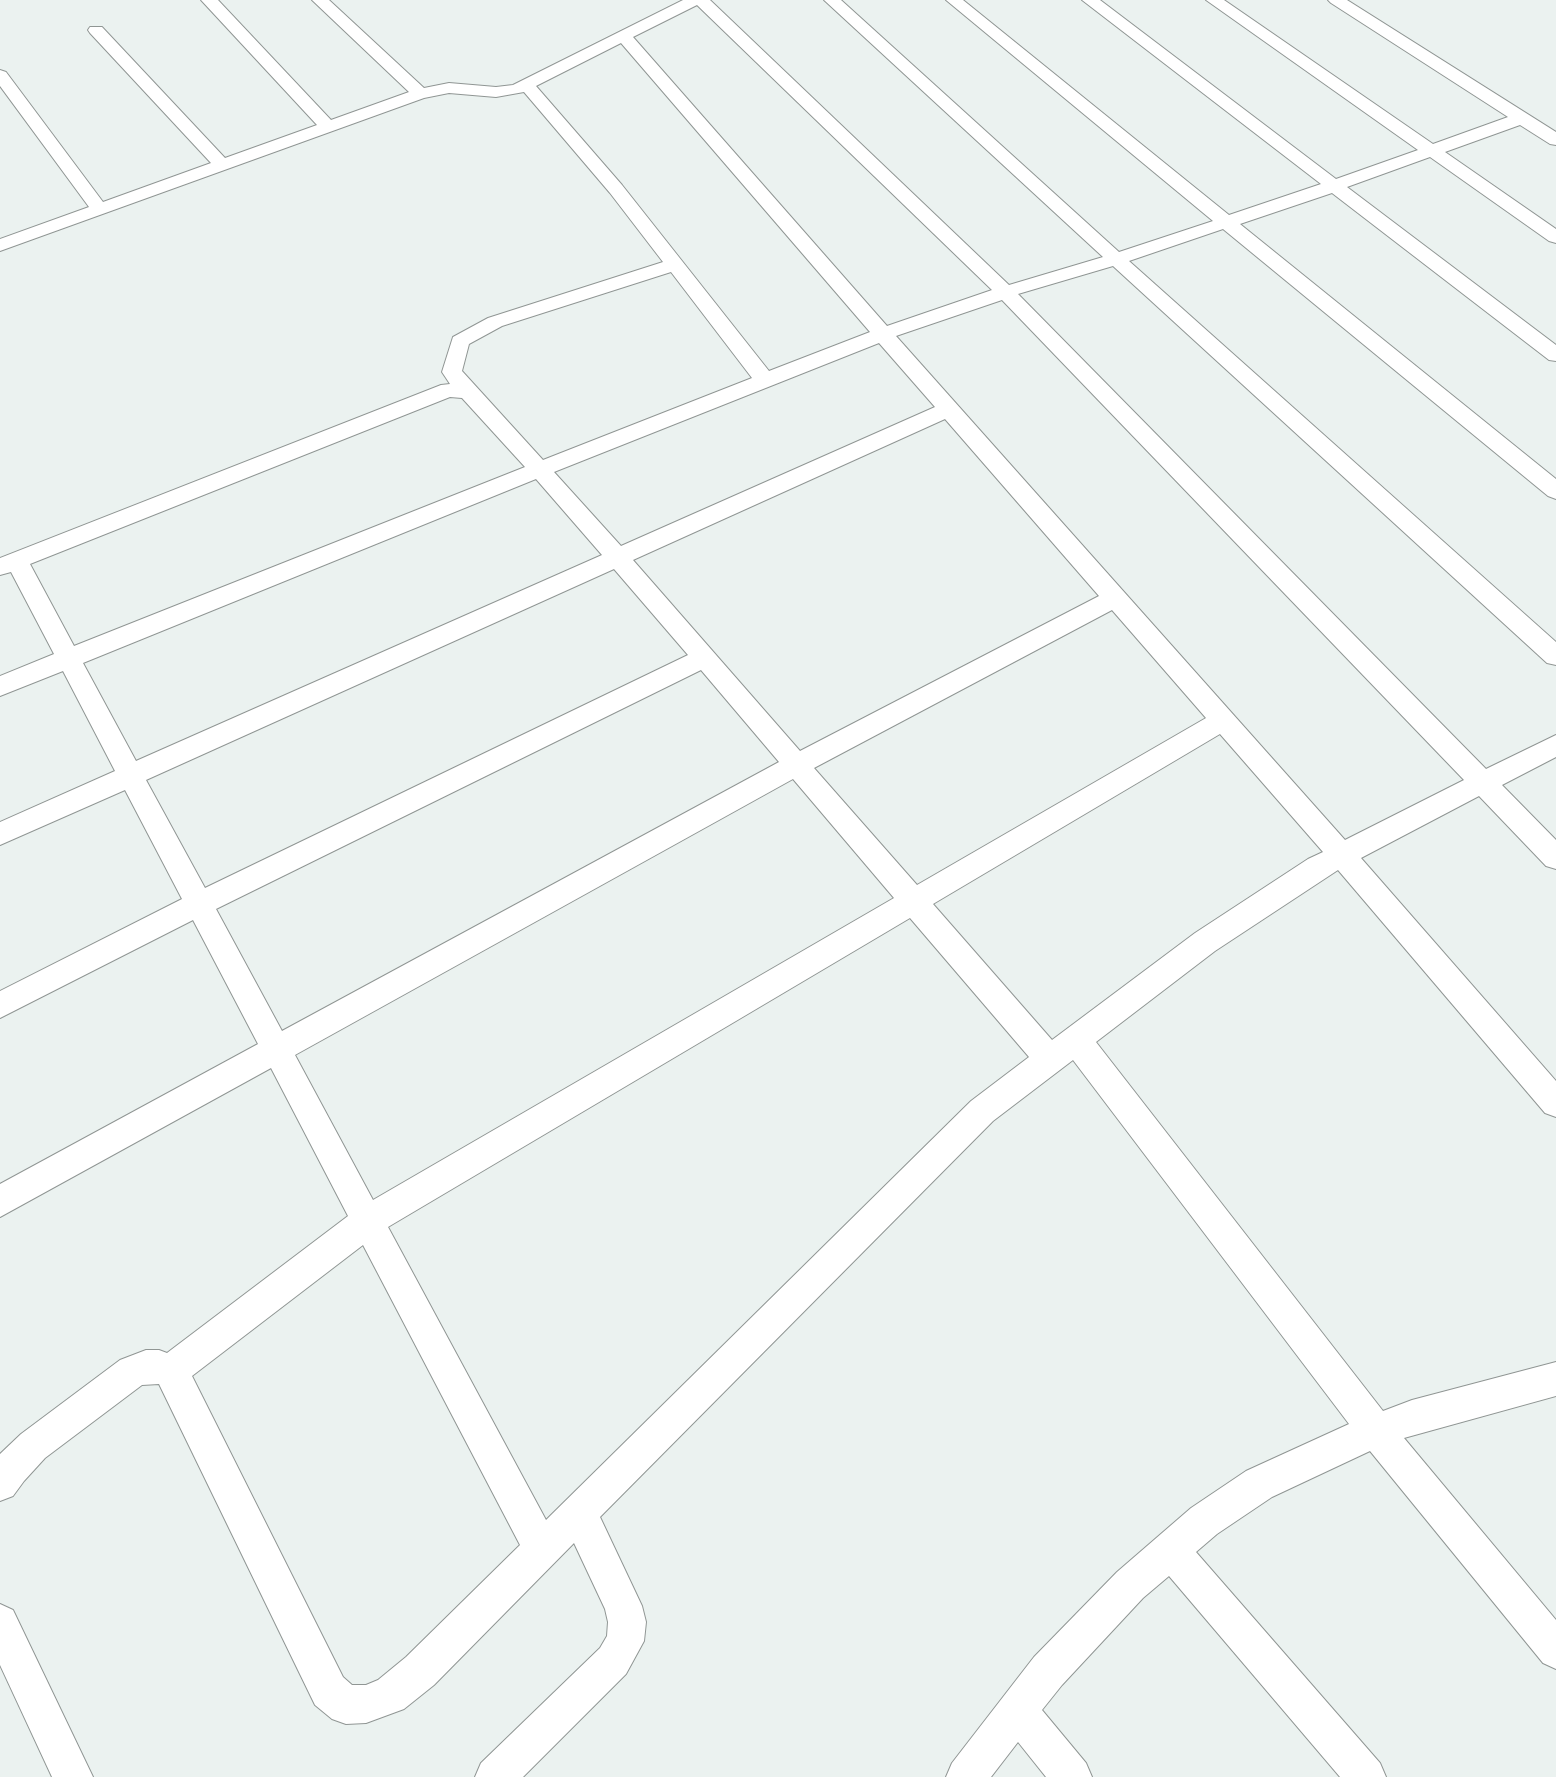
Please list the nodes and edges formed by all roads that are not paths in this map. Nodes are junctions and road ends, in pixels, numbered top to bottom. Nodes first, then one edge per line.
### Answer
1 (209, 0) edge
2 (320, 0) edge
3 (695, 0) edge
4 (701, 0) edge
5 (832, 0) edge
6 (954, 0) edge
7 (1090, 0) edge
8 (1214, 0) edge
9 (1336, 0) edge
10 (96, 30) dead end
11 (623, 36) junction
12 (0, 76) edge
13 (527, 85) junction
14 (420, 94) junction
15 (1522, 118) junction
16 (328, 127) junction
17 (1556, 140) edge
18 (1430, 150) junction
19 (223, 166) junction
20 (1334, 186) junction
21 (100, 210) junction
22 (1225, 221) junction
23 (1556, 237) edge
24 (0, 245) edge
25 (1116, 259) junction
26 (675, 264) junction
27 (1005, 292) junction
28 (883, 334) junction
29 (1556, 355) edge
30 (765, 380) junction
31 (468, 392) junction
32 (949, 409) junction
33 (540, 469) junction
34 (1556, 491) edge
35 (618, 558) junction
36 (8, 563) edge
37 (1116, 598) junction
38 (1556, 656) edge
39 (68, 658) junction
40 (704, 658) junction
41 (0, 686) edge
42 (1223, 720) junction
43 (1556, 745) edge
44 (796, 764) junction
45 (130, 774) junction
46 (1482, 783) junction
47 (0, 834) edge
48 (1342, 855) junction
49 (1556, 858) edge
50 (915, 901) junction
51 (199, 904) junction
52 (0, 1004) edge
53 (1076, 1040) junction
54 (276, 1050) junction
55 (1050, 1060) junction
56 (1556, 1103) edge
57 (0, 1201) edge
58 (368, 1221) junction
59 (171, 1372) junction
60 (1556, 1378) edge
61 (1376, 1432) junction
62 (0, 1483) edge
63 (579, 1513) junction
64 (542, 1549) junction
65 (1170, 1550) junction
66 (0, 1623) edge
67 (1556, 1650) edge
68 (1017, 1711) junction
69 (73, 1777) edge
70 (495, 1777) edge
71 (966, 1777) edge
72 (1072, 1777) edge
73 (1366, 1777) edge

1 - 16 street
2 - 14 street
3 - 11 street
4 - 27 street
5 - 25 street
6 - 22 street
7 - 20 street
8 - 18 street
9 - 15 street
10 - 19 street
11 - 13 street
11 - 28 street
12 - 21 street
13 - 14 street
13 - 26 street
14 - 16 street
15 - 17 street
15 - 18 street
16 - 19 street
18 - 20 street
18 - 23 street
19 - 21 street
20 - 22 street
20 - 29 street
21 - 24 street
22 - 25 street
22 - 34 street
25 - 27 street
25 - 38 street
26 - 30 street
26 - 31 street
27 - 28 street
27 - 46 street
28 - 30 street
28 - 32 street
30 - 33 street
31 - 33 street
31 - 36 street
32 - 35 street
32 - 37 street
33 - 35 street
33 - 39 street
35 - 40 street
35 - 45 street
36 - 39 street
37 - 42 street
37 - 44 street
39 - 41 street
39 - 45 street
40 - 44 street
40 - 51 street
42 - 48 street
42 - 50 street
43 - 46 street
44 - 50 street
44 - 54 street
45 - 47 street
45 - 51 street
46 - 48 street
46 - 49 street
48 - 53 street
48 - 56 street
50 - 55 street
50 - 58 street
51 - 52 street
51 - 54 street
53 - 55 street
53 - 61 street
54 - 57 street
54 - 58 street
55 - 63 street
58 - 59 street
58 - 64 street
59 - 62 street
59 - 64 street
60 - 61 street
61 - 65 street
61 - 67 street
63 - 64 street
63 - 70 street
65 - 68 street
65 - 73 street
66 - 69 street
68 - 71 street
68 - 72 street

